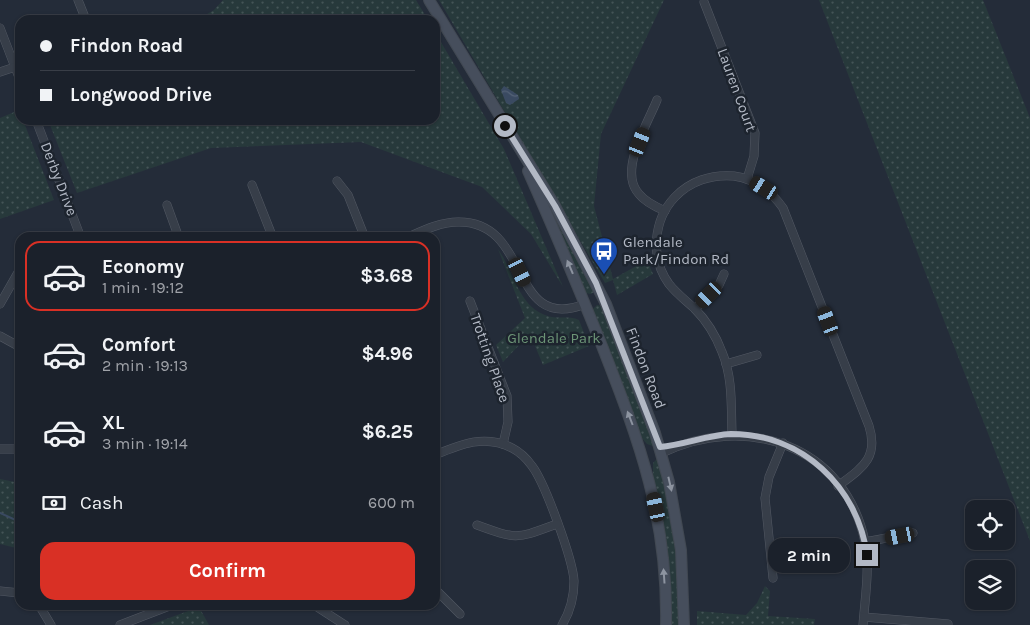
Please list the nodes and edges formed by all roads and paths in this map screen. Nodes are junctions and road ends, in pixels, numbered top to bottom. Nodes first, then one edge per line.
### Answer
1 (78, 0) edge
2 (429, 0) edge
3 (704, 2) dead end
4 (84, 15) edge
5 (438, 15) edge
6 (440, 18) edge
7 (0, 28) edge
8 (14, 65) joint
9 (0, 71) edge
10 (657, 100) dead end
11 (38, 125) edge
12 (515, 143) junction
13 (747, 179) junction
14 (337, 181) dead end
15 (252, 185) dead end
16 (166, 205) dead end
17 (665, 211) junction
18 (77, 232) edge
19 (177, 232) edge
20 (271, 232) edge
21 (363, 232) edge
22 (423, 232) edge
23 (724, 274) dead end
24 (15, 277) edge
25 (602, 296) junction
26 (1, 301) edge
27 (470, 301) dead end
28 (585, 304) junction
29 (695, 309) junction
30 (0, 336) edge
31 (15, 344) edge
32 (757, 355) dead end
33 (726, 364) junction
34 (732, 434) junction
35 (783, 443) junction
36 (502, 444) junction
37 (0, 449) edge
38 (15, 449) edge
39 (661, 450) junction
40 (440, 453) edge
41 (643, 456) junction
42 (838, 486) junction
43 (477, 524) dead end
44 (557, 524) junction
45 (913, 533) dead end
46 (865, 542) junction
47 (773, 578) dead end
48 (0, 591) edge
49 (15, 592) edge
50 (440, 594) edge
51 (42, 610) edge
52 (159, 610) edge
53 (323, 610) edge
54 (326, 612) junction
55 (460, 614) dead end
56 (863, 621) edge
57 (948, 624) edge
58 (51, 625) edge
59 (120, 625) edge
60 (337, 625) edge
61 (345, 625) edge
62 (562, 625) edge
63 (666, 625) edge
64 (684, 625) edge

1 - 4 street
2 - 5 main road, Findon Road
3 - 13 street, Lauren Court
6 - 12 main road, Findon Road
7 - 8 street
8 - 9 street
10 - 17 street
11 - 18 street, Derby Drive
12 - 25 main road, Findon Road
28 -> 12 main road, Findon Road
13 - 17 street
13 - 42 street
14 - 21 street
15 - 20 street
16 - 19 street
17 - 29 street
22 - 28 street
23 - 29 street
24 - 26 street
25 - 28 main road
25 - 39 main road, Findon Road
27 - 36 street, Trotting Place
41 -> 28 main road, Findon Road
29 - 33 street
30 - 31 street
32 - 33 street
33 - 34 street
34 - 35 street
34 - 39 street
35 - 42 street
35 - 47 street
36 - 40 street
36 - 44 street
37 - 38 street
39 - 41 main road
39 -> 64 main road, Findon Road
63 -> 41 main road, Findon Road
42 - 46 street
43 - 44 street
44 - 62 street
45 - 46 street
46 - 56 street
48 - 49 street
50 - 55 street
51 - 58 street
52 - 59 street
53 - 54 street
54 - 60 street
54 - 61 street
56 - 57 street

